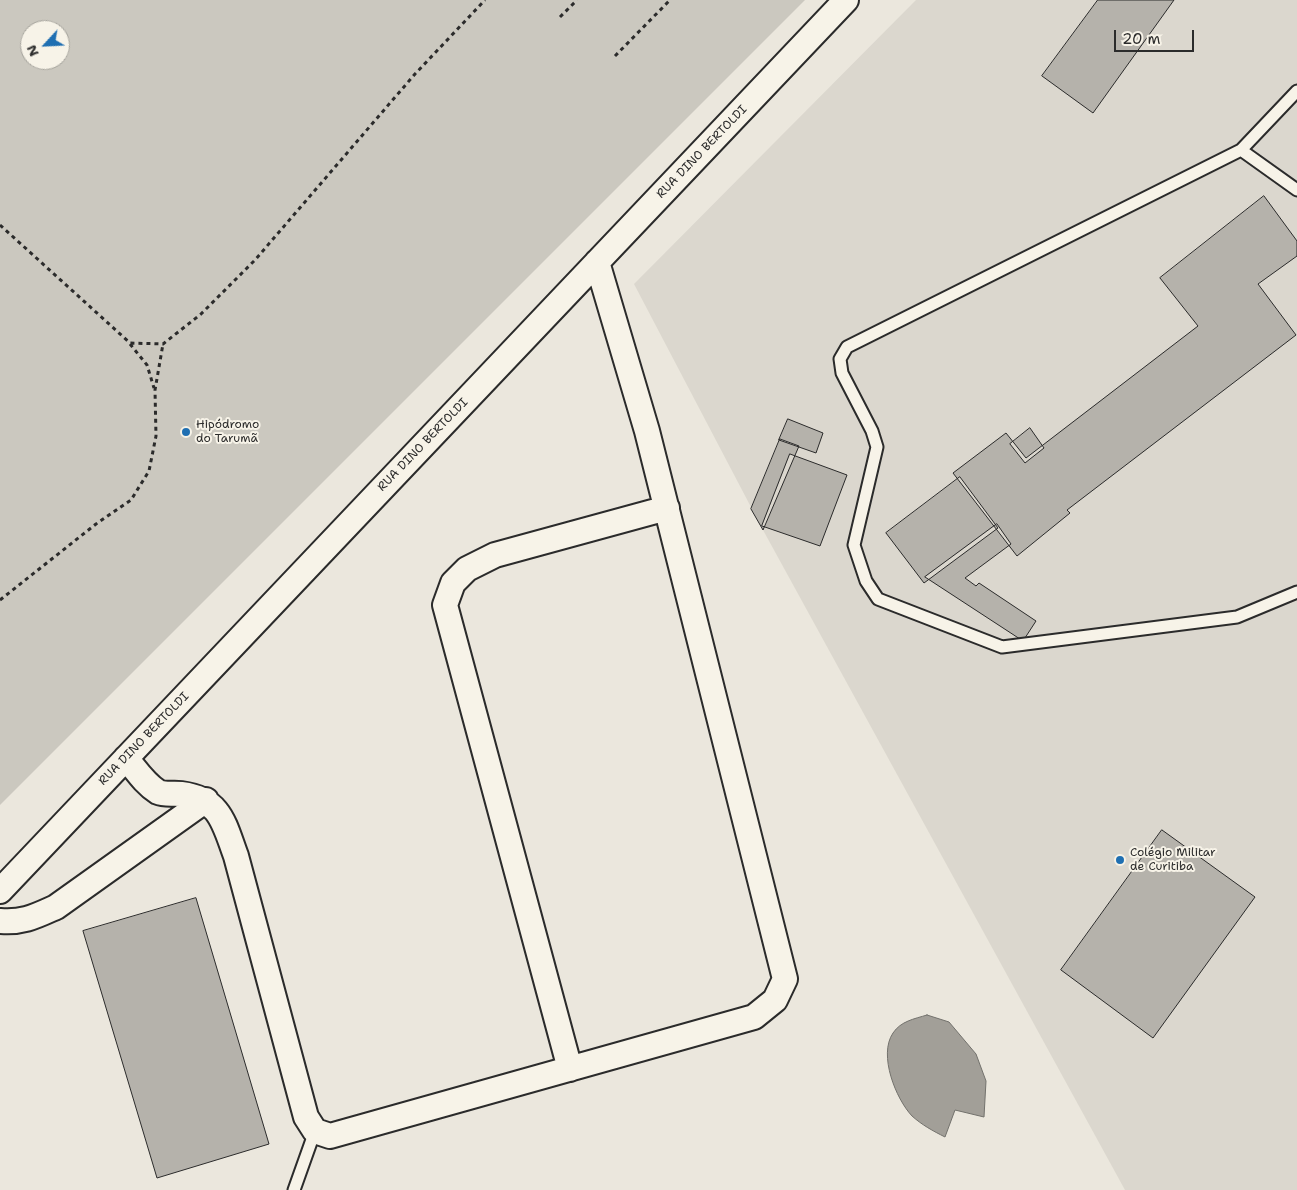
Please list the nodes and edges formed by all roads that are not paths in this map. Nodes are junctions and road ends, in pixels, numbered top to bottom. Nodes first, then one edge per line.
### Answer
1 (846, 0) edge
2 (1297, 91) edge
3 (1241, 150) junction
4 (1297, 190) edge
5 (597, 262) junction
6 (667, 508) junction
7 (1297, 592) edge
8 (126, 758) junction
9 (206, 800) junction
10 (0, 891) edge
11 (0, 921) edge
12 (570, 1069) junction
13 (315, 1131) junction
14 (294, 1190) edge

1 - 5 street, RUA DINO BERTOLDI
2 - 3 lane
3 - 4 lane
3 - 7 lane
5 - 6 street
5 - 8 street, RUA DINO BERTOLDI
6 - 12 street
6 - 12 street
8 - 9 street
8 - 10 street, RUA DINO BERTOLDI
9 - 11 street
9 - 13 street
12 - 13 street
13 - 14 lane

